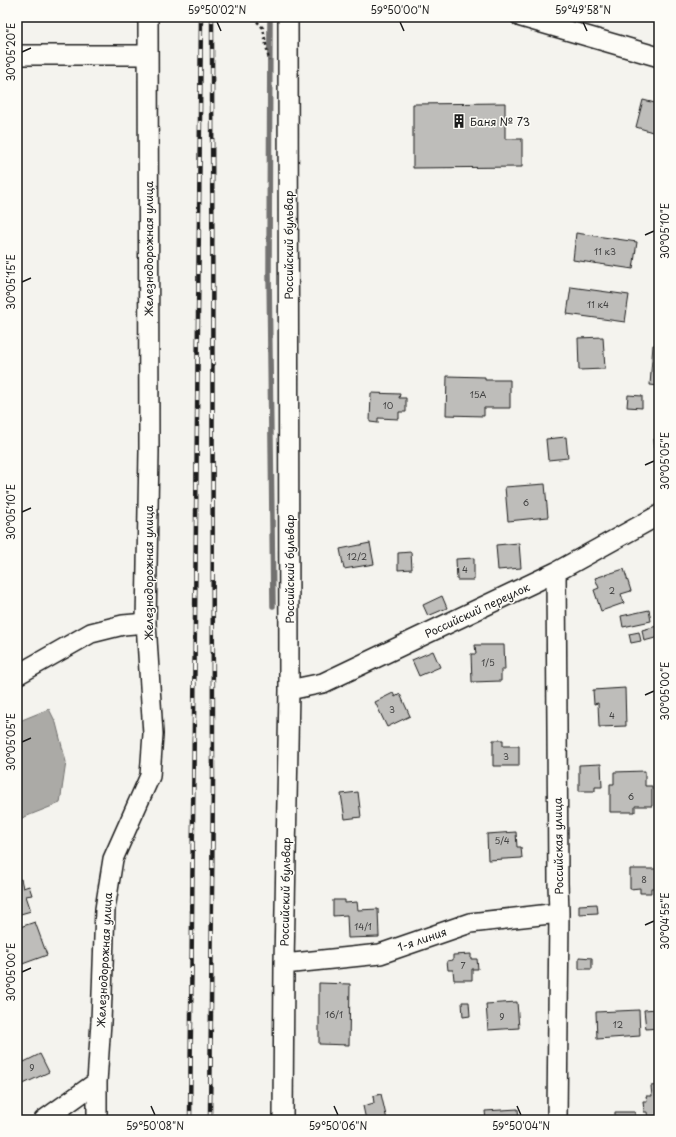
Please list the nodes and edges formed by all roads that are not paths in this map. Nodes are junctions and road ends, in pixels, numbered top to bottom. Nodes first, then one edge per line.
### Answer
1 (148, 17) edge
2 (288, 17) edge
3 (521, 17) edge
4 (17, 55) edge
5 (148, 55) junction
6 (659, 58) edge
7 (659, 515) edge
8 (556, 572) junction
9 (146, 623) junction
10 (17, 674) edge
11 (289, 690) junction
12 (559, 914) junction
13 (284, 964) junction
14 (97, 1082) junction
15 (44, 1120) edge
16 (98, 1120) edge
17 (283, 1120) edge
18 (557, 1120) edge

1 - 5 street, Железнодорожная улица
2 - 11 street, Российский бульвар
3 - 6 street
4 - 5 street
5 - 9 street, Железнодорожная улица
7 - 8 street, Российский переулок
8 - 11 street, Российский переулок
8 - 12 street, Российская улица
9 - 10 street
9 - 14 street, Железнодорожная улица
11 - 13 street, Российский бульвар
12 - 13 street, 1-я линия
12 - 18 street, Российская улица
13 - 17 street, Российский бульвар
14 - 15 street
14 - 16 street, Железнодорожная улица

